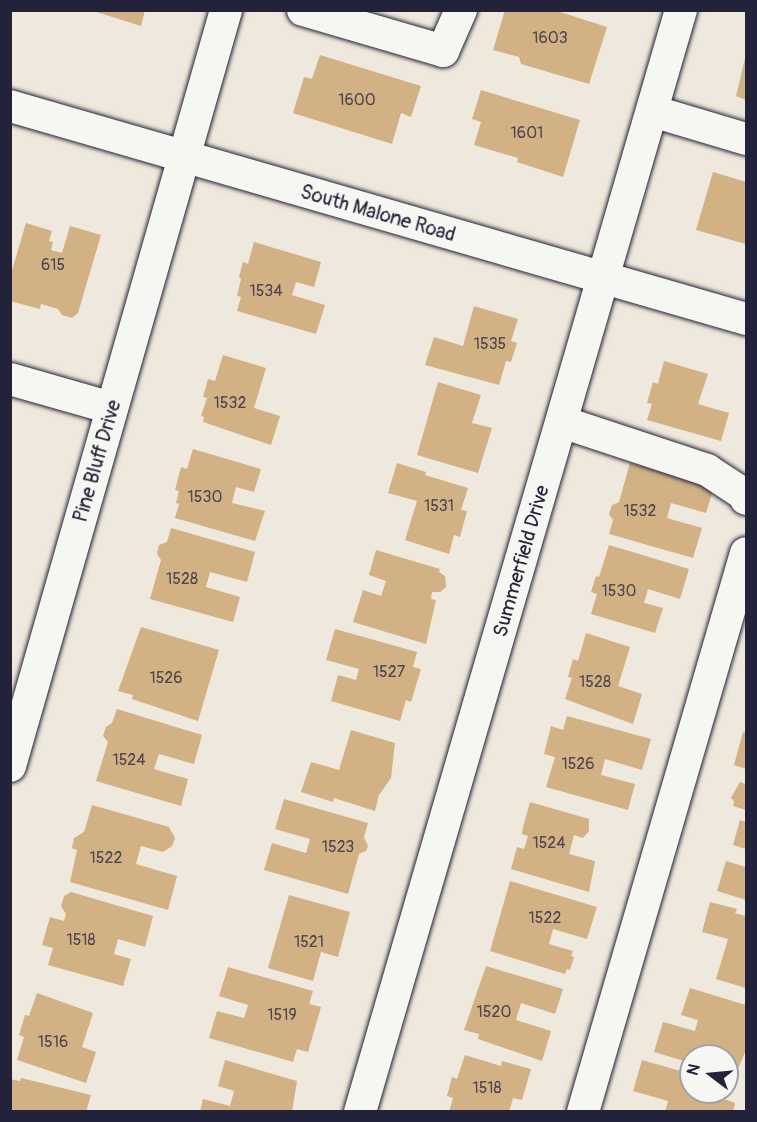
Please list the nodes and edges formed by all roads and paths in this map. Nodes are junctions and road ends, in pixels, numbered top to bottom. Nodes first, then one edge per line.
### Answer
1 (226, 10) edge
2 (303, 10) edge
3 (461, 10) edge
4 (681, 10) edge
5 (10, 106) edge
6 (652, 111) junction
7 (747, 139) edge
8 (183, 156) junction
9 (604, 278) junction
10 (747, 319) edge
11 (10, 379) edge
12 (112, 408) junction
13 (562, 422) junction
14 (747, 499) edge
15 (747, 553) edge
16 (10, 766) edge
17 (360, 1112) edge
18 (584, 1112) edge

1 - 8 street, Pine Bluff Drive
2 - 3 street
4 - 6 street, Summerfield Drive
5 - 8 street, South Malone Road
6 - 7 street
6 - 9 street, Summerfield Drive
8 - 9 street, South Malone Road
8 - 12 street, Pine Bluff Drive
9 - 10 street, South Malone Road
9 - 13 street, Summerfield Drive
11 - 12 street
12 - 16 street, Pine Bluff Drive
13 - 14 street
13 - 17 street, Summerfield Drive
15 - 18 street

